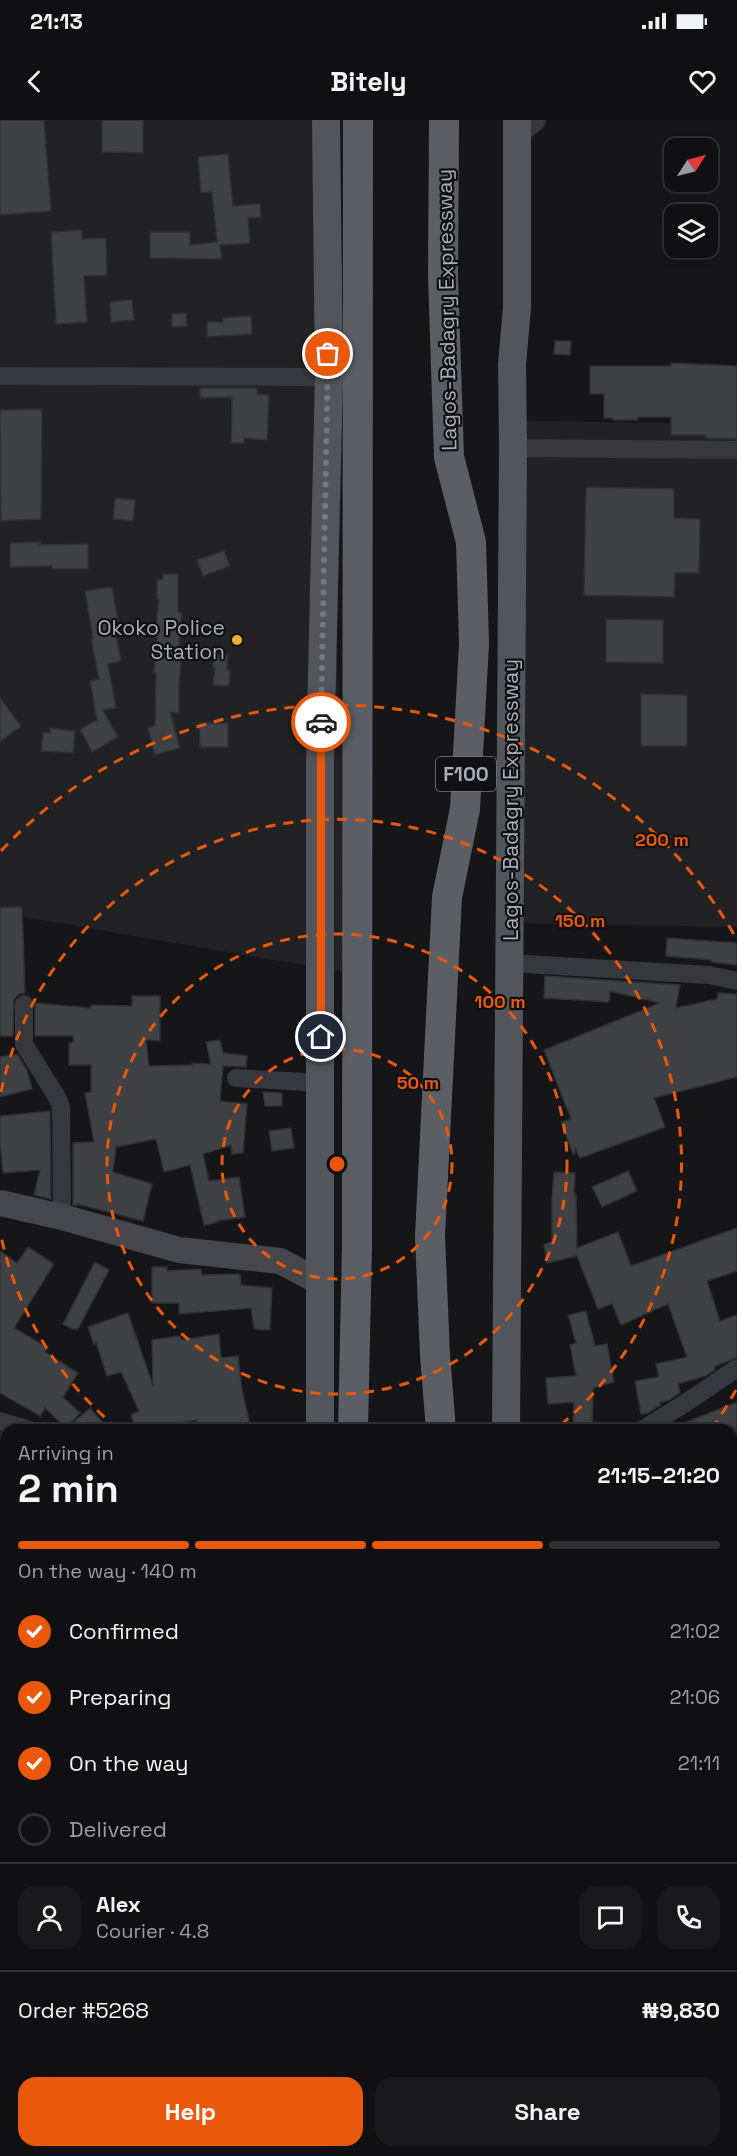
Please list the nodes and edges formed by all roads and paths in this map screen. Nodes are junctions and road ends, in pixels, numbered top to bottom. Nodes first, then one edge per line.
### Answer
1 (326, 120) edge
2 (358, 120) edge
3 (444, 120) edge
4 (523, 125) edge
5 (0, 376) edge
6 (328, 377) junction
7 (513, 448) junction
8 (737, 450) edge
9 (510, 963) junction
10 (737, 981) edge
11 (24, 1004) dead end
12 (236, 1078) dead end
13 (321, 1083) junction
14 (0, 1203) edge
15 (62, 1217) junction
16 (320, 1238) junction
17 (280, 1261) junction
18 (320, 1282) junction
19 (737, 1368) edge
20 (320, 1424) edge
21 (353, 1424) edge
22 (441, 1424) edge
23 (506, 1424) edge
24 (652, 1424) edge

1 - 6 main road
2 - 21 highway
3 - 22 highway, Lagos-Badagry Expressway / F100
4 - 7 main road, Lagos-Badagry Expressway
5 - 6 street
6 - 13 main road
7 - 8 street
7 - 9 main road, Lagos-Badagry Expressway
9 - 10 street
9 - 23 main road, Lagos-Badagry Expressway
11 - 15 street
12 - 13 street
13 - 16 main road
14 - 15 main road
15 - 17 main road
16 - 17 main road
16 - 18 main road
17 - 18 main road
18 - 20 main road
19 - 24 street

